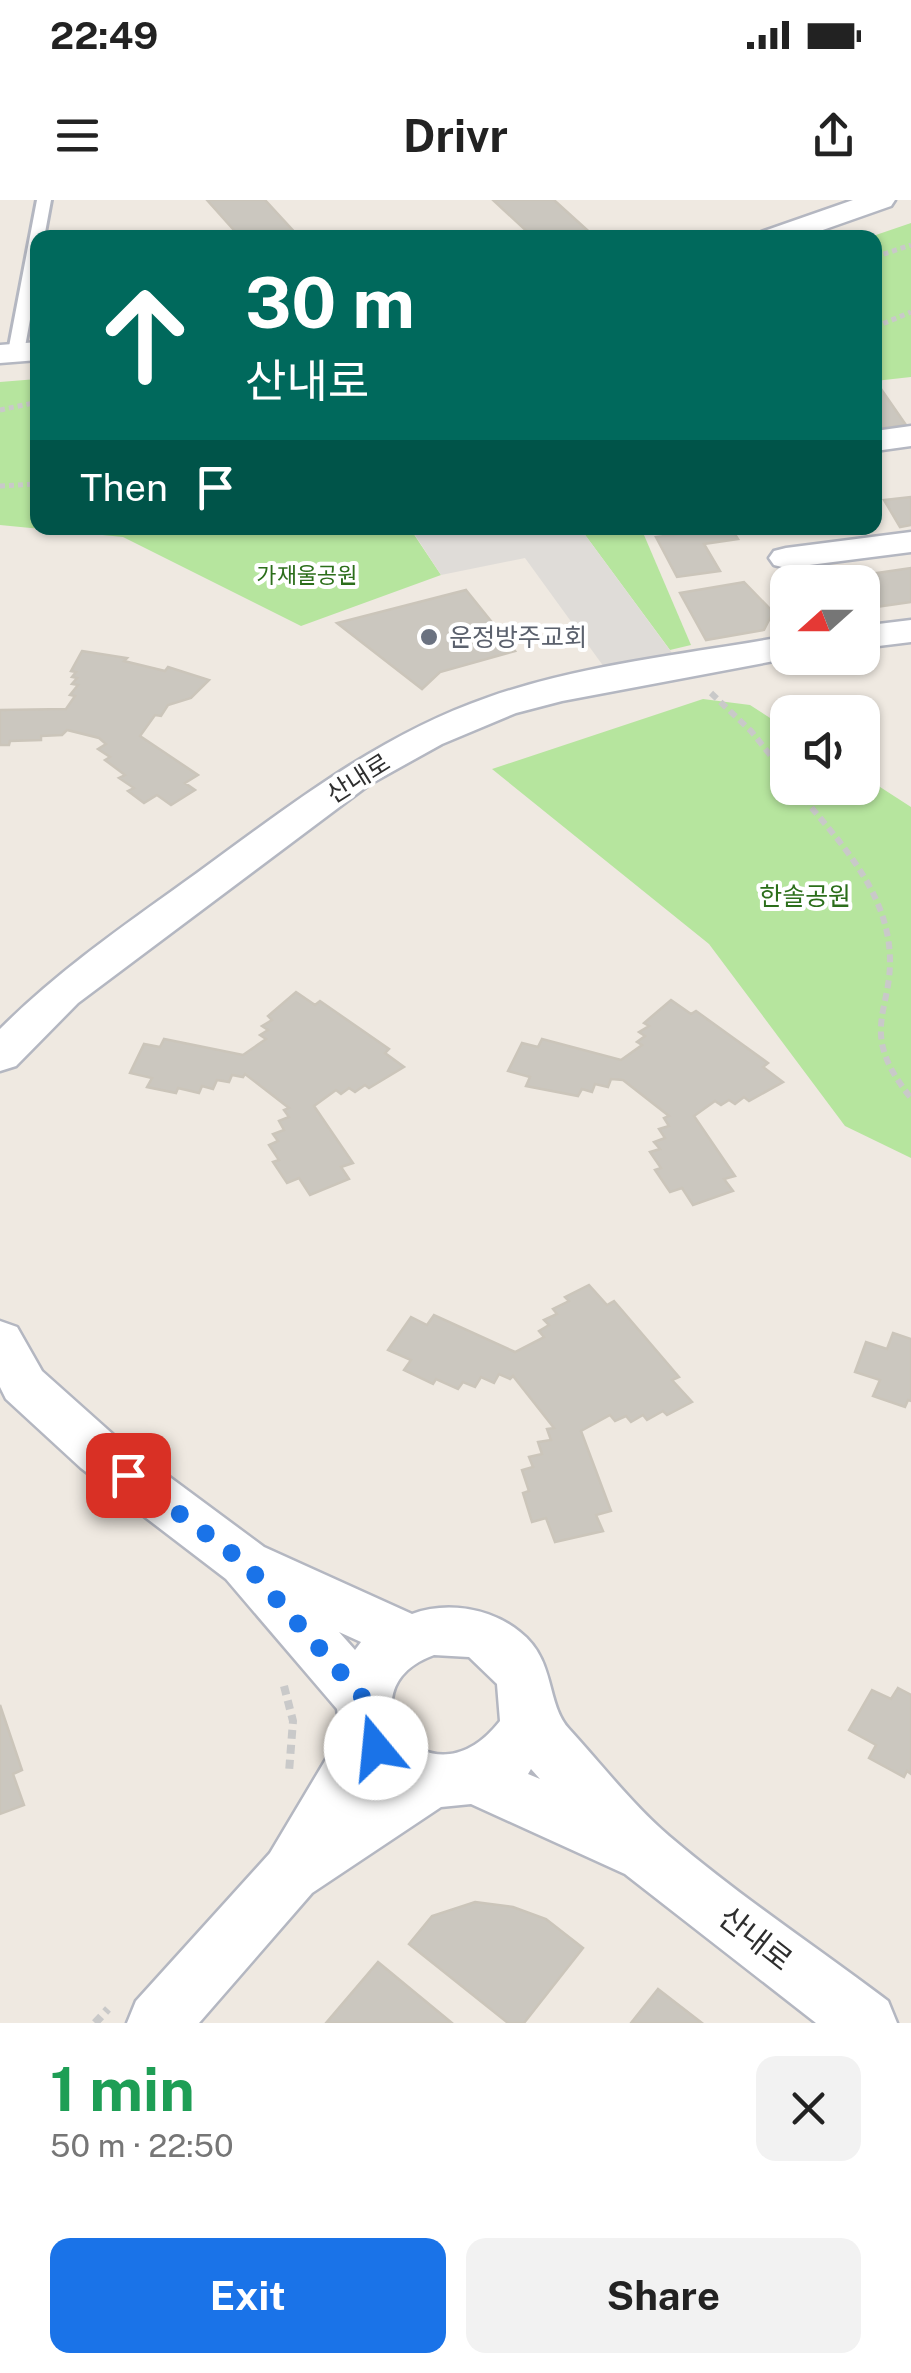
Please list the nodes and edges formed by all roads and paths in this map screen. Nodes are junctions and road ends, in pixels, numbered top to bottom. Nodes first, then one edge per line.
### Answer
1 (44, 200) edge
2 (881, 200) edge
3 (39, 230) edge
4 (794, 230) edge
5 (911, 245) edge
6 (882, 255) edge
7 (30, 282) edge
8 (911, 312) edge
9 (882, 324) edge
10 (18, 352) edge
11 (30, 404) edge
12 (0, 410) edge
13 (911, 436) edge
14 (882, 440) edge
15 (30, 484) edge
16 (0, 486) edge
17 (772, 535) edge
18 (911, 542) edge
19 (790, 565) edge
20 (814, 565) edge
21 (911, 631) edge
22 (880, 635) edge
23 (770, 650) edge
24 (680, 664) junction
25 (770, 755) edge
26 (809, 805) edge
27 (0, 1055) edge
28 (911, 1098) edge
29 (0, 1341) edge
30 (245, 1563) junction
31 (408, 1638) junction
32 (281, 1671) dead end
33 (366, 1718) junction
34 (528, 1725) junction
35 (453, 1779) junction
36 (288, 1784) dead end
37 (646, 1854) junction
38 (291, 1873) junction
39 (139, 2009) edge
40 (95, 2023) edge
41 (866, 2023) edge

1 - 3 lane
2 - 4 street
5 - 6 path
7 - 10 lane
8 - 9 path
11 - 12 path
13 - 14 street
15 - 16 path
17 - 19 street
18 - 20 street
21 - 22 street
23 - 24 street, 산내로
24 - 25 path
24 - 27 street, 산내로
26 - 28 path
29 - 30 street
30 - 31 street
30 - 33 street
31 - 33 street
31 - 34 street
32 - 36 path
33 - 35 street
33 - 38 street
34 - 35 street
34 - 37 street
35 - 37 street
35 - 38 street
37 - 41 street, 산내로
38 - 39 street
39 - 40 path

